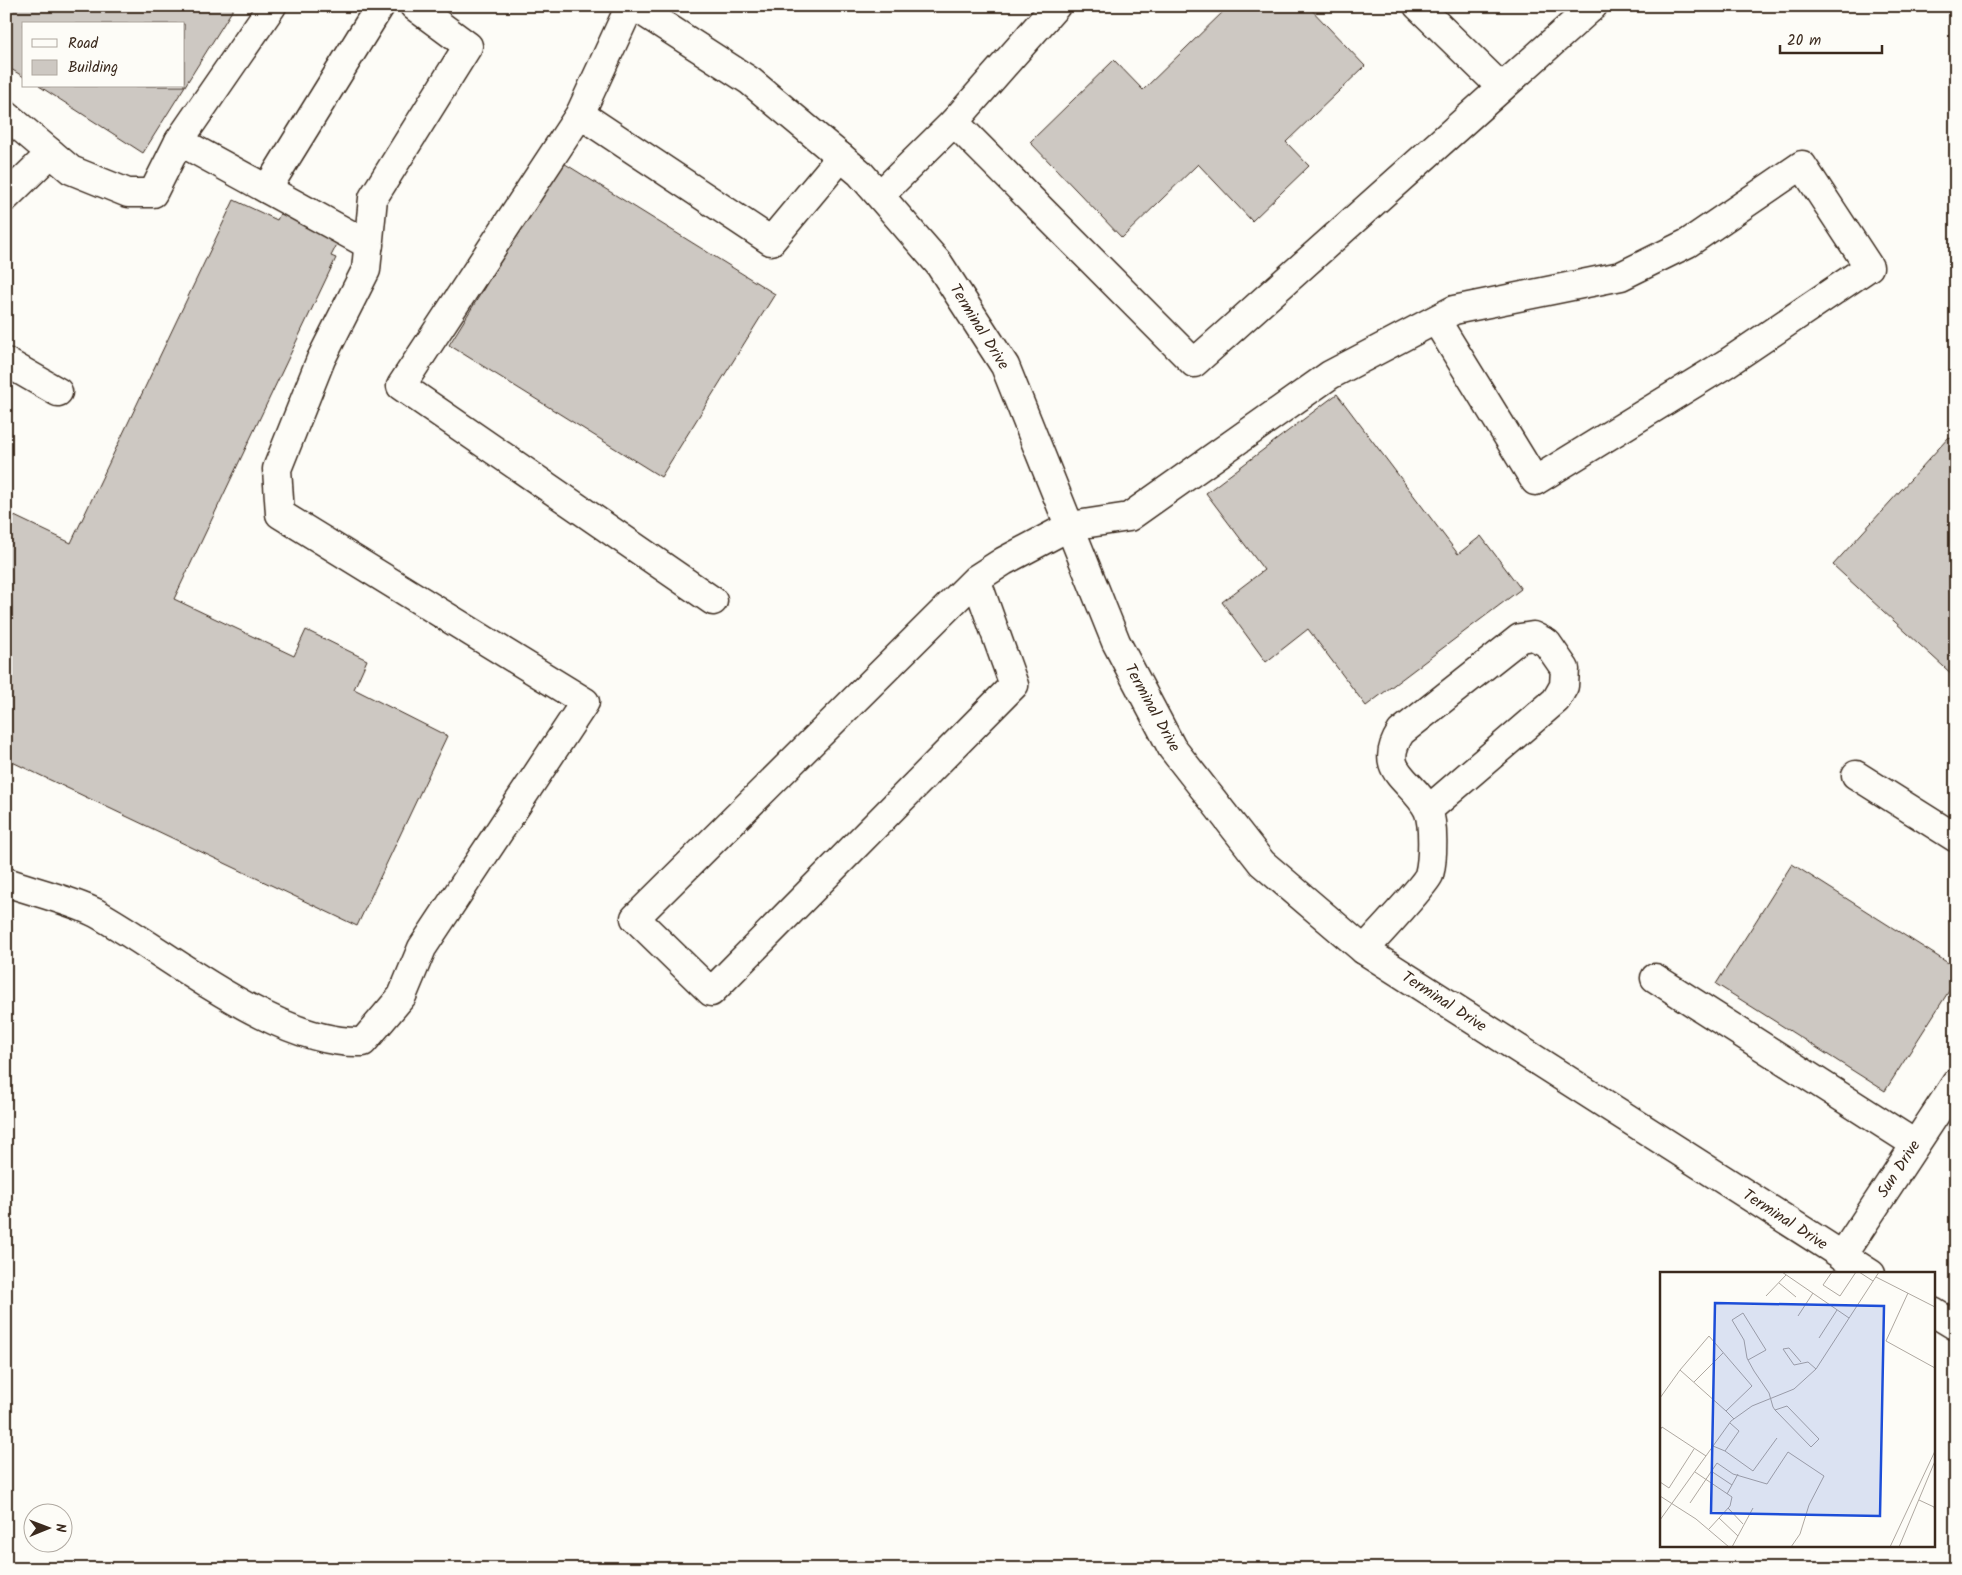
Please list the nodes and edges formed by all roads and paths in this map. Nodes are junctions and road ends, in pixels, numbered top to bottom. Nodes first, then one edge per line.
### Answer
1 (272, 6) edge
2 (380, 6) edge
3 (414, 6) edge
4 (630, 6) edge
5 (634, 6) edge
6 (1056, 6) edge
7 (1418, 6) edge
8 (1594, 6) edge
9 (1501, 88) junction
10 (580, 114) junction
11 (6, 115) edge
12 (954, 122) junction
13 (179, 141) junction
14 (51, 153) junction
15 (841, 157) junction
16 (267, 189) junction
17 (880, 195) junction
18 (6, 197) edge
19 (369, 245) junction
20 (1436, 320) junction
21 (6, 362) edge
22 (58, 392) dead end
23 (1070, 526) junction
24 (976, 579) junction
25 (713, 601) dead end
26 (1856, 775) dead end
27 (1428, 810) junction
28 (1956, 838) edge
29 (6, 882) edge
30 (1364, 950) junction
31 (1655, 978) dead end
32 (1956, 1083) edge
33 (1916, 1144) junction
34 (1842, 1256) junction
35 (1868, 1272) edge
36 (1934, 1313) edge
37 (1956, 1326) edge

1 - 13 street
2 - 16 street
3 - 19 street
4 - 10 street
5 - 15 street, Terminal Drive
6 - 12 street
7 - 9 street
8 - 9 street
9 - 12 street
10 - 15 street
10 - 25 street
11 - 14 street
12 - 17 street
13 - 14 street
13 - 16 street
14 - 18 street
15 - 17 street, Terminal Drive
16 - 19 street
17 - 23 street, Terminal Drive
19 - 29 street
20 - 20 street
20 - 23 street
21 - 22 street
23 - 24 street
23 - 30 street, Terminal Drive
24 - 24 street
26 - 28 street
27 - 27 street
27 - 30 street
30 - 34 street, Terminal Drive
31 - 33 street
32 - 33 street, Sun Drive
33 - 34 street, Sun Drive
34 - 35 street, Terminal Drive
36 - 37 street

